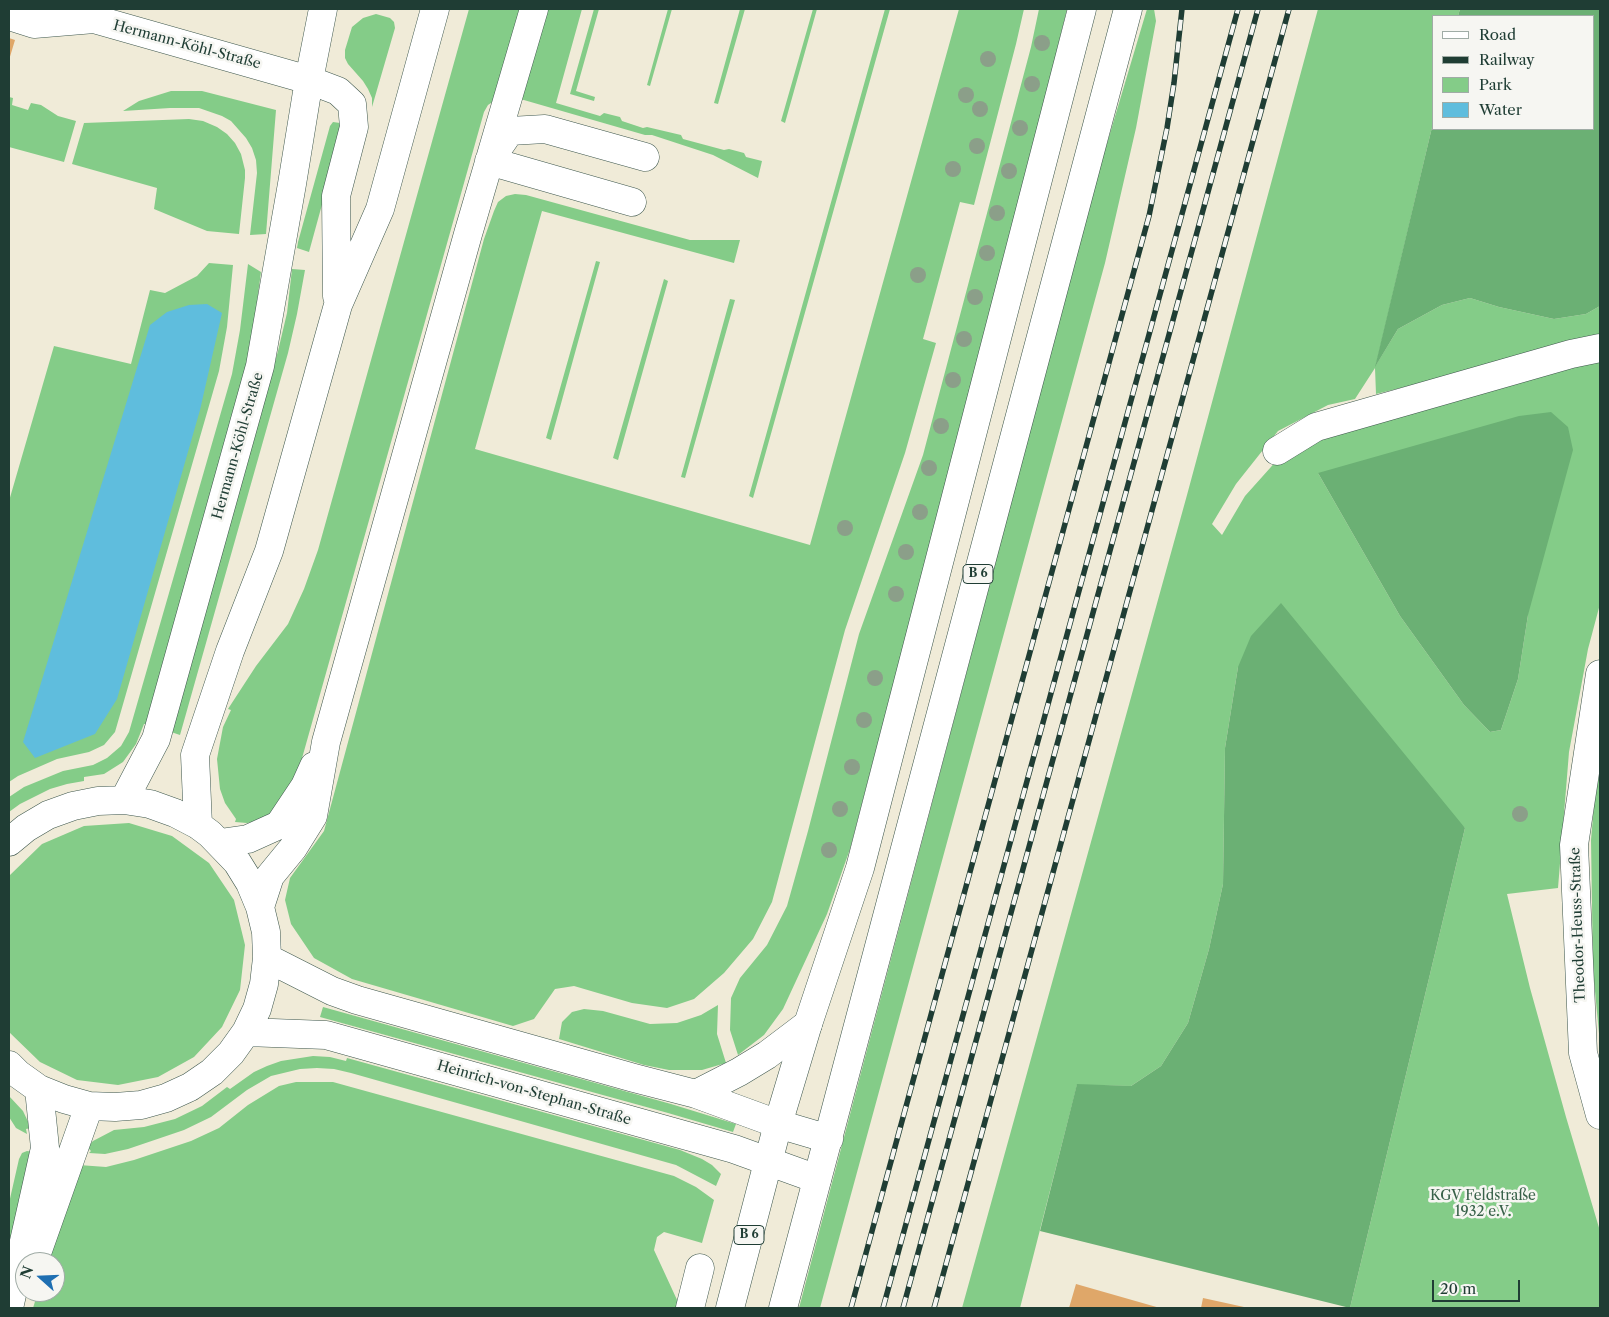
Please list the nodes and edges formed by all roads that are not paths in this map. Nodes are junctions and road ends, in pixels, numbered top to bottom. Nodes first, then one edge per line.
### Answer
1 (323, 9) edge
2 (435, 9) edge
3 (534, 9) edge
4 (1082, 9) edge
5 (1128, 9) edge
6 (9, 16) edge
7 (309, 80) junction
8 (646, 157) dead end
9 (489, 162) junction
10 (632, 202) dead end
11 (338, 305) junction
12 (1600, 348) edge
13 (1277, 452) dead end
14 (1600, 674) edge
15 (326, 742) junction
16 (124, 800) junction
17 (198, 825) junction
18 (9, 842) edge
19 (220, 843) junction
20 (260, 907) junction
21 (267, 958) junction
22 (808, 1024) junction
23 (246, 1032) junction
24 (9, 1065) edge
25 (40, 1089) junction
26 (696, 1094) junction
27 (89, 1106) junction
28 (1600, 1115) edge
29 (778, 1124) junction
30 (829, 1139) junction
31 (768, 1163) junction
32 (817, 1179) junction
33 (38, 1252) edge
34 (700, 1268) dead end
35 (9, 1308) edge
36 (690, 1308) edge
37 (730, 1308) edge
38 (783, 1308) edge

1 - 7 street, Hermann-Köhl-Straße
2 - 11 street, Hermann-Köhl-Straße
3 - 9 street
4 - 22 street, B 6
5 - 30 street, B 6
6 - 7 street, Hermann-Köhl-Straße
7 - 11 street, Hermann-Köhl-Straße
7 - 16 street, Hermann-Köhl-Straße
8 - 9 street
9 - 10 street
9 - 15 street
11 - 17 street, Hermann-Köhl-Straße
12 - 13 street
14 - 28 street, Theodor-Heuss-Straße
15 - 19 street
15 - 20 street
16 - 17 street
16 - 18 street
17 - 19 street
19 - 20 street
20 - 21 street
21 - 23 street
21 - 26 street
22 - 26 street
22 - 29 street, B 6
23 - 27 street
23 - 31 street, Heinrich-von-Stephan-Straße
24 - 25 street
25 - 27 street
25 - 35 street
26 - 29 street
27 - 33 street
29 - 30 street
29 - 31 street, B 6
30 - 32 street, B 6
31 - 32 street, Heinrich-von-Stephan-Straße
31 - 37 street, B 6
32 - 38 street, B 6
34 - 36 street

